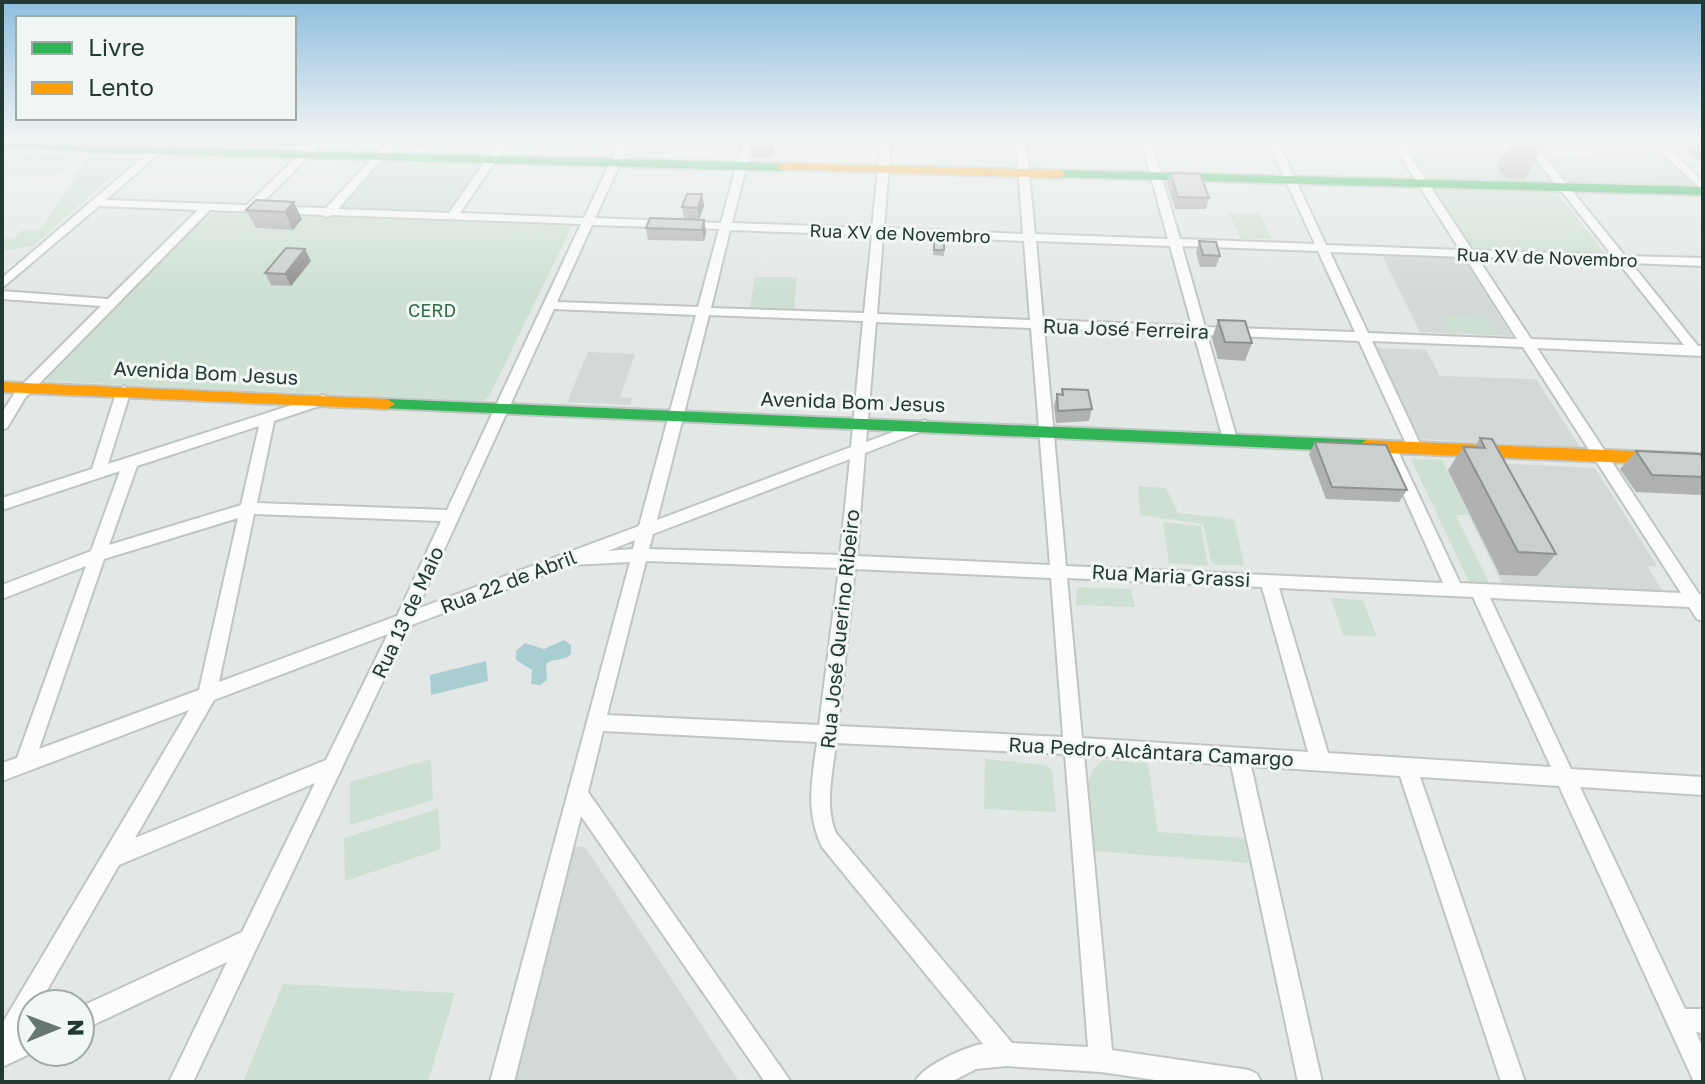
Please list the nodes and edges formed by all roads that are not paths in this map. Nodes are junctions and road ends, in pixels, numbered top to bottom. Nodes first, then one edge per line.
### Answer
1 (111, 191) edge
2 (267, 191) edge
3 (347, 191) edge
4 (470, 191) edge
5 (603, 191) edge
6 (735, 191) edge
7 (882, 191) edge
8 (1026, 191) edge
9 (1160, 191) edge
10 (1296, 191) edge
11 (1427, 191) edge
12 (1567, 191) edge
13 (97, 203) junction
14 (206, 208) junction
15 (248, 210) junction
16 (327, 214) junction
17 (452, 216) junction
18 (589, 222) junction
19 (726, 227) junction
20 (877, 231) junction
21 (1030, 238) junction
22 (1176, 244) junction
23 (1323, 249) junction
24 (1469, 255) junction
25 (1622, 260) junction
26 (1703, 262) edge
27 (2, 284) edge
28 (2, 295) edge
29 (113, 303) junction
30 (549, 305) junction
31 (704, 312) junction
32 (870, 317) junction
33 (1038, 325) junction
34 (1201, 331) junction
35 (1363, 337) junction
36 (1527, 344) junction
37 (1700, 353) edge
38 (2, 387) edge
39 (27, 388) junction
40 (124, 390) junction
41 (323, 400) junction
42 (502, 408) junction
43 (676, 416) junction
44 (267, 420) junction
45 (860, 423) junction
46 (2, 425) edge
47 (925, 425) junction
48 (1047, 431) junction
49 (1230, 439) junction
50 (1389, 447) junction
51 (1415, 448) junction
52 (858, 451) junction
53 (1600, 455) junction
54 (1703, 460) edge
55 (130, 464) junction
56 (98, 474) junction
57 (2, 504) edge
58 (251, 508) junction
59 (451, 516) junction
60 (646, 528) junction
61 (640, 555) junction
62 (95, 556) junction
63 (568, 559) junction
64 (848, 562) junction
65 (1061, 570) junction
66 (1268, 580) junction
67 (1455, 591) junction
68 (2, 592) edge
69 (1479, 592) junction
70 (1700, 605) edge
71 (403, 621) junction
72 (207, 696) junction
73 (598, 723) junction
74 (827, 733) junction
75 (1071, 746) junction
76 (1239, 757) junction
77 (1320, 760) junction
78 (24, 764) junction
79 (334, 766) junction
80 (1407, 768) junction
81 (2, 772) edge
82 (1567, 776) junction
83 (1703, 786) edge
84 (578, 795) junction
85 (114, 857) junction
86 (249, 940) junction
87 (96, 1012) edge
88 (1678, 1020) junction
89 (1703, 1021) edge
90 (2, 1046) edge
91 (1006, 1054) junction
92 (1101, 1060) junction
93 (1703, 1074) edge
94 (181, 1082) edge
95 (502, 1082) edge
96 (779, 1082) edge
97 (927, 1082) edge
98 (1249, 1082) edge
99 (1310, 1082) edge
100 (1513, 1082) edge

1 - 13 street
2 - 15 street
3 - 16 street
4 - 17 street
5 - 18 street, Rua 13 de Maio
6 - 19 street
7 - 20 street, Rua José Querino Ribeiro
8 - 21 street
9 - 22 street
10 - 23 street
11 - 24 street
12 - 25 street
13 - 14 street, Rua XV de Novembro
13 - 27 street
14 - 15 street, Rua XV de Novembro
14 - 29 street
15 - 16 street, Rua XV de Novembro
16 - 17 street, Rua XV de Novembro
17 - 18 street, Rua XV de Novembro
18 - 19 street, Rua XV de Novembro
18 - 30 street, Rua 13 de Maio
19 - 20 street, Rua XV de Novembro
19 - 31 street
20 - 21 street, Rua XV de Novembro
20 - 32 street, Rua José Querino Ribeiro
21 - 22 street, Rua XV de Novembro
21 - 33 street
22 - 23 street, Rua XV de Novembro
22 - 34 street
23 - 24 street, Rua XV de Novembro
23 - 35 street
24 - 25 street, Rua XV de Novembro
24 - 36 street
25 - 26 street, Rua XV de Novembro
25 - 37 street
28 - 29 street
29 - 39 street
30 - 31 street, Rua José Ferreira
30 - 42 street, Rua 13 de Maio
31 - 32 street, Rua José Ferreira
31 - 43 street
32 - 33 street, Rua José Ferreira
32 - 45 street, Rua José Querino Ribeiro
33 - 34 street, Rua José Ferreira
33 - 48 street
34 - 35 street, Rua José Ferreira
34 - 49 street
35 - 36 street, Rua José Ferreira
35 - 51 street
36 - 37 street, Rua José Ferreira
36 - 53 street
38 - 39 main road, Avenida Bom Jesus
39 - 40 main road, Avenida Bom Jesus
39 - 46 street
40 - 41 main road, Avenida Bom Jesus
40 - 56 street
41 - 42 main road, Avenida Bom Jesus
41 - 44 street
42 - 43 main road, Avenida Bom Jesus
42 - 59 street, Rua 13 de Maio
43 - 45 main road, Avenida Bom Jesus
43 - 60 street
44 - 55 street
44 - 58 street
45 - 47 main road, Avenida Bom Jesus
45 - 52 street, Rua José Querino Ribeiro
47 - 48 main road, Avenida Bom Jesus
47 - 52 street, Rua 22 de Abril
48 - 49 main road, Avenida Bom Jesus
48 - 65 street
49 - 50 main road, Avenida Bom Jesus
50 - 51 main road, Avenida Bom Jesus
50 - 67 street
51 - 53 main road, Avenida Bom Jesus
52 - 60 street, Rua 22 de Abril
52 - 64 street, Rua José Querino Ribeiro
53 - 54 main road, Avenida Bom Jesus
53 - 70 street
55 - 56 street
55 - 62 street
56 - 57 street
58 - 59 street
58 - 62 street
58 - 72 street
59 - 71 street, Rua 13 de Maio
60 - 61 street
60 - 63 street, Rua 22 de Abril
61 - 63 street, Rua Maria Grassi
61 - 64 street, Rua Maria Grassi
61 - 73 street
62 - 68 street
62 - 78 street
63 - 71 street, Rua 22 de Abril
64 - 65 street, Rua Maria Grassi
64 - 74 street, Rua José Querino Ribeiro
65 - 66 street, Rua Maria Grassi
65 - 75 street
66 - 67 street, Rua Maria Grassi
66 - 77 street
67 - 69 street, Rua Maria Grassi
69 - 70 street, Rua Maria Grassi
69 - 82 street
71 - 72 street, Rua 22 de Abril
71 - 79 street, Rua 13 de Maio
72 - 78 street, Rua 22 de Abril
72 - 85 street
73 - 74 street, Rua Pedro Alcântara Camargo
73 - 84 street
74 - 75 street, Rua Pedro Alcântara Camargo
74 - 91 street, Rua José Querino Ribeiro
75 - 76 street, Rua Pedro Alcântara Camargo
75 - 92 street
76 - 77 street, Rua Pedro Alcântara Camargo
76 - 99 street
77 - 80 street, Rua Pedro Alcântara Camargo
78 - 81 street, Rua 22 de Abril
79 - 85 street
79 - 86 street, Rua 13 de Maio
80 - 82 street, Rua Pedro Alcântara Camargo
80 - 100 street
82 - 83 street, Rua Pedro Alcântara Camargo
82 - 88 street
84 - 95 street
84 - 96 street
85 - 90 street
86 - 87 street
86 - 94 street, Rua 13 de Maio
88 - 89 street
88 - 93 street
91 - 92 street
91 - 97 street
92 - 98 street

